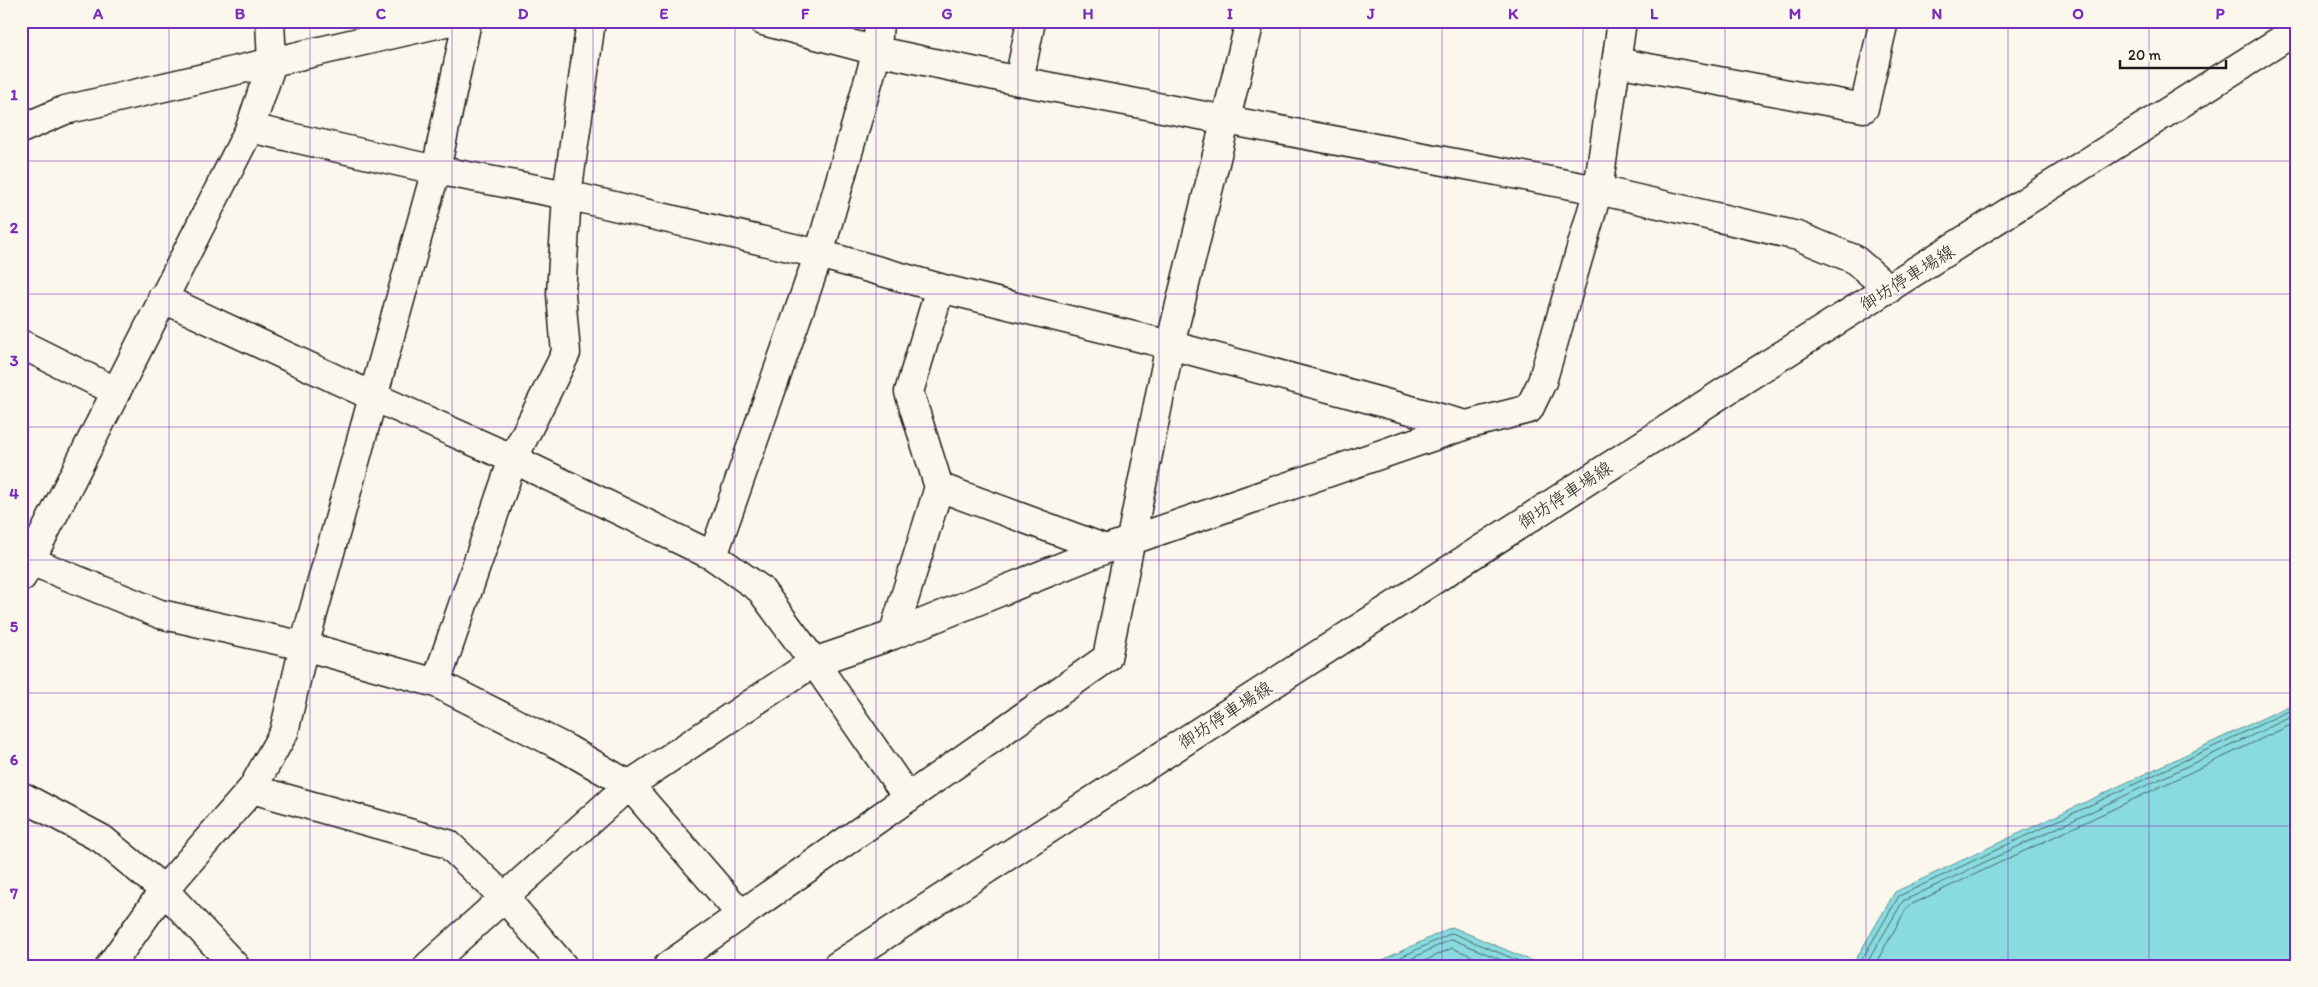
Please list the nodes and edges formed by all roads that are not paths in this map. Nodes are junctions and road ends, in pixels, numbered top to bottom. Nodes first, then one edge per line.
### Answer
1 (270, 21) edge
2 (450, 21) edge
3 (467, 21) edge
4 (590, 21) edge
5 (762, 21) edge
6 (879, 21) edge
7 (1031, 21) edge
8 (1250, 21) edge
9 (1622, 21) edge
10 (1884, 21) edge
11 (2297, 30) edge
12 (877, 51) junction
13 (1616, 62) junction
14 (272, 63) junction
15 (1019, 81) junction
16 (1227, 120) junction
17 (250, 128) junction
18 (21, 129) edge
19 (436, 170) junction
20 (1598, 190) junction
21 (566, 195) junction
22 (819, 254) junction
23 (940, 288) junction
24 (1889, 289) junction
25 (162, 298) junction
26 (21, 344) edge
27 (1170, 345) junction
28 (115, 391) junction
29 (372, 396) junction
30 (1466, 425) junction
31 (513, 459) junction
32 (939, 487) junction
33 (1118, 545) junction
34 (712, 556) junction
35 (24, 566) edge
36 (893, 635) junction
37 (304, 646) junction
38 (814, 662) junction
39 (436, 683) junction
40 (629, 786) junction
41 (252, 789) junction
42 (21, 796) edge
43 (908, 798) junction
44 (164, 890) junction
45 (504, 897) junction
46 (740, 913) junction
47 (110, 966) edge
48 (235, 966) edge
49 (428, 966) edge
50 (563, 966) edge
51 (668, 966) edge
52 (837, 966) edge

1 - 14 street
2 - 14 street
3 - 19 street
4 - 21 street
5 - 12 street
6 - 12 street
7 - 15 street
8 - 16 street
9 - 13 street
10 - 13 street
11 - 24 street, 御坊停車場線
12 - 15 street
12 - 22 street
13 - 20 street
14 - 17 street
14 - 18 street
15 - 16 street
16 - 20 street
16 - 27 street
17 - 19 street
17 - 25 street
19 - 21 street
19 - 29 street
20 - 24 street
20 - 30 street
21 - 22 street
21 - 31 street
22 - 23 street
22 - 34 street
23 - 27 street
23 - 32 street
24 - 52 street, 御坊停車場線
25 - 28 street
25 - 29 street
26 - 28 street
27 - 30 street
27 - 33 street
28 - 35 street
29 - 31 street
29 - 37 street
30 - 33 street
31 - 34 street
31 - 39 street
32 - 33 street
32 - 36 street
33 - 36 street
33 - 43 street
34 - 38 street
35 - 37 street
36 - 38 street
37 - 39 street
37 - 41 street
38 - 40 street
38 - 43 street
39 - 40 street
40 - 45 street
40 - 46 street
41 - 44 street
41 - 45 street
42 - 44 street
43 - 46 street
44 - 47 street
44 - 48 street
45 - 49 street
45 - 50 street
46 - 51 street

